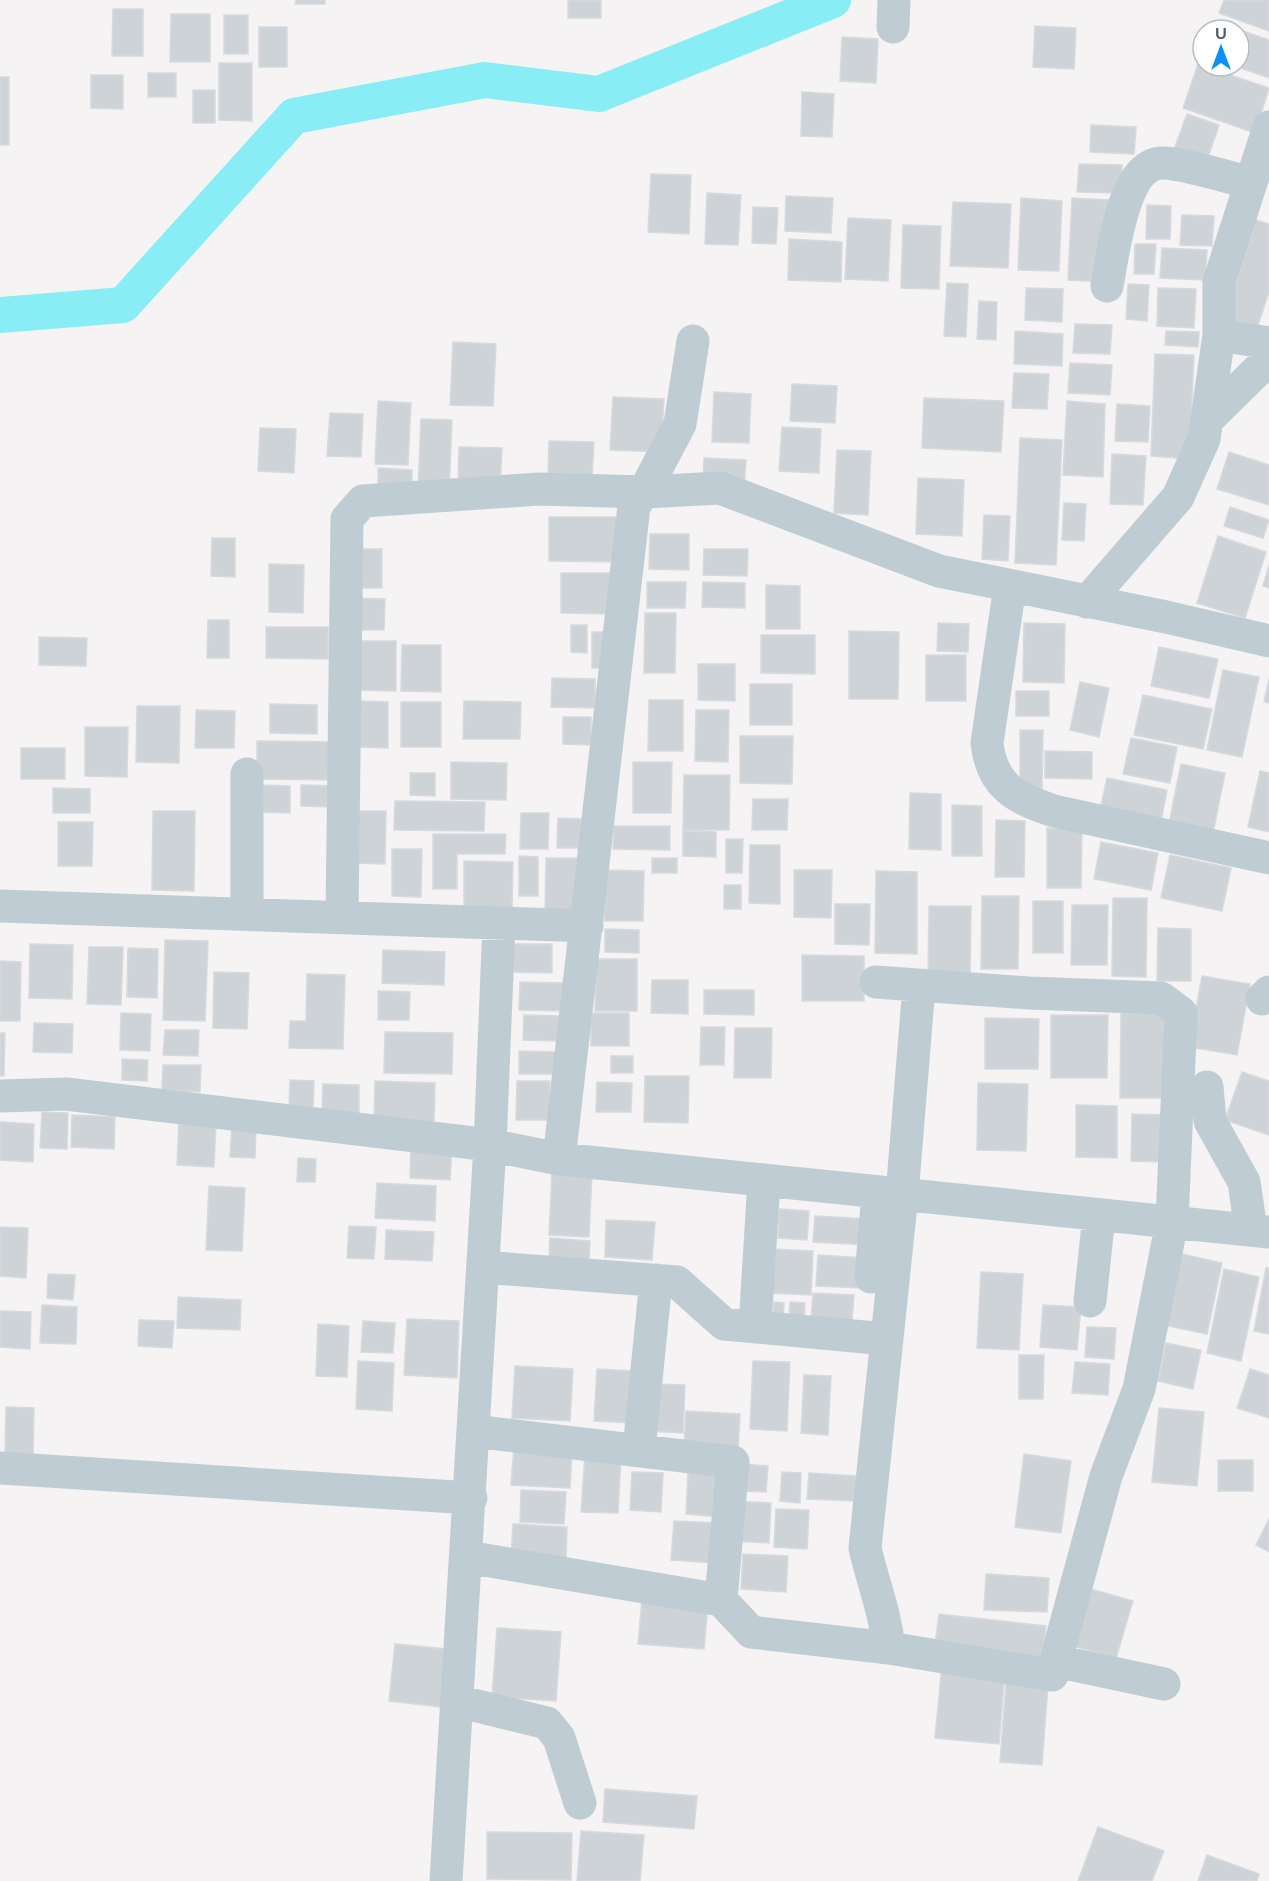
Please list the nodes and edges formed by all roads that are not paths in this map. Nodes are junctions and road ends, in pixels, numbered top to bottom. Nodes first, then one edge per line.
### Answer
1 (1269, 127) edge
2 (1251, 183) junction
3 (1107, 286) dead end
4 (1219, 335) junction
5 (693, 341) dead end
6 (1269, 343) edge
7 (1269, 359) edge
8 (1207, 420) junction
9 (645, 492) junction
10 (1010, 586) junction
11 (1087, 602) junction
12 (1269, 641) edge
13 (247, 774) dead end
14 (1269, 858) edge
15 (0, 906) edge
16 (247, 913) junction
17 (342, 915) junction
18 (499, 923) junction
19 (587, 926) junction
20 (876, 982) dead end
21 (919, 986) junction
22 (1207, 1087) dead end
23 (0, 1096) edge
24 (490, 1145) junction
25 (560, 1159) junction
26 (764, 1180) junction
27 (890, 1193) junction
28 (1099, 1215) junction
29 (1172, 1222) junction
30 (1260, 1231) edge
31 (483, 1266) junction
32 (656, 1280) junction
33 (1090, 1301) dead end
34 (755, 1327) junction
35 (876, 1339) junction
36 (474, 1431) junction
37 (639, 1450) junction
38 (0, 1468) edge
39 (471, 1498) junction
40 (467, 1557) junction
41 (721, 1600) junction
42 (890, 1648) junction
43 (1056, 1661) junction
44 (1164, 1684) dead end
45 (457, 1701) junction
46 (580, 1803) dead end
47 (446, 1881) edge

1 - 2 street
2 - 3 street
2 - 4 street
4 - 6 street
4 - 8 street
5 - 9 street
7 - 8 street
8 - 11 street
9 - 10 street
9 - 17 street
9 - 19 street
10 - 11 street
10 - 14 street
11 - 12 street
13 - 16 street
15 - 16 street
16 - 17 street
17 - 18 street
18 - 19 street
18 - 24 street
19 - 25 street
20 - 21 street
21 - 27 street
21 - 29 street
22 - 30 street
23 - 24 street
24 - 25 street
24 - 31 street
25 - 26 street
26 - 27 street
26 - 34 street
27 - 28 street
27 - 35 street
28 - 29 street
28 - 33 street
29 - 30 street
29 - 43 street
31 - 32 street
31 - 36 street
32 - 34 street
32 - 37 street
34 - 35 street
35 - 42 street
36 - 37 street
36 - 39 street
37 - 41 street
38 - 39 street
39 - 40 street
40 - 41 street
40 - 45 street
41 - 42 street
42 - 43 street
43 - 44 street
45 - 46 street
45 - 47 street

